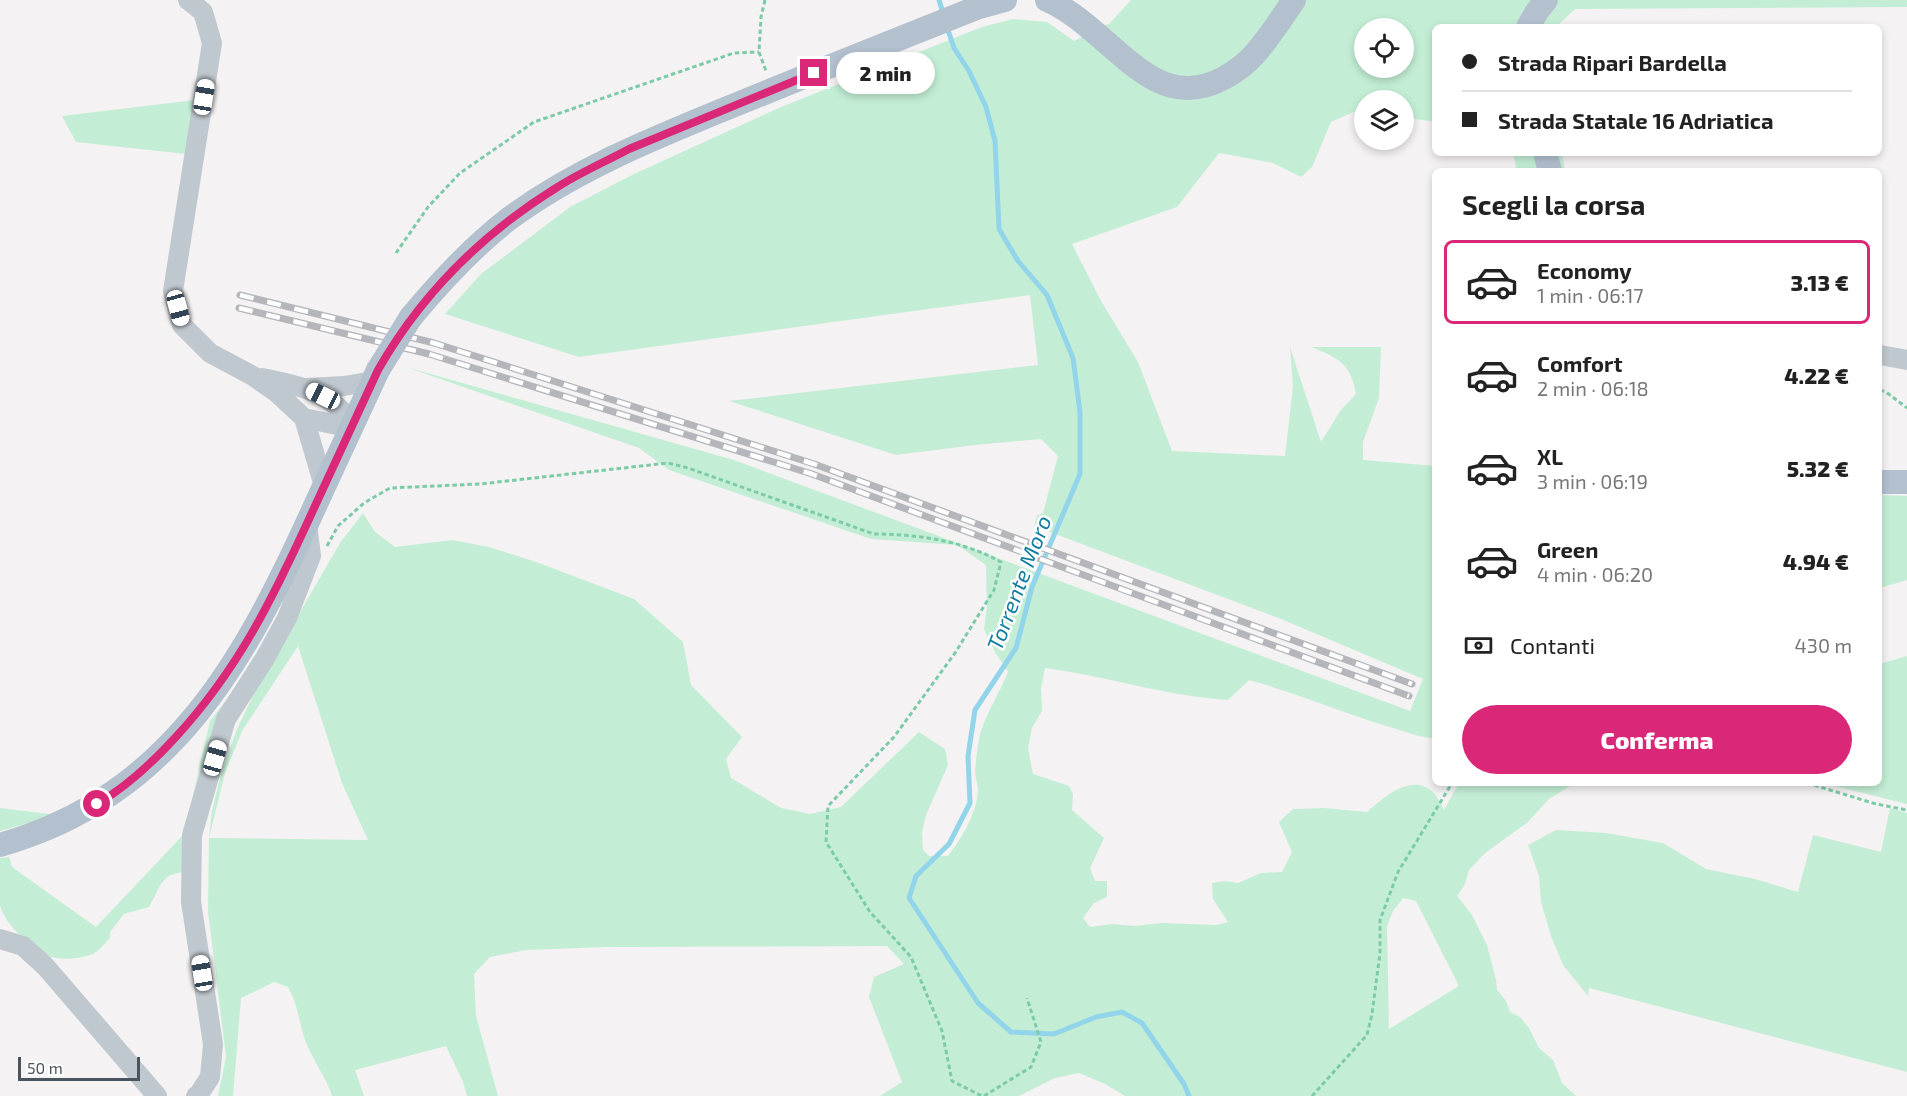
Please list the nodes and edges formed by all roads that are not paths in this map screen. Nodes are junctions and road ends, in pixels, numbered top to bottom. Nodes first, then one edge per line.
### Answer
1 (188, 0) edge
2 (1005, 0) edge
3 (1047, 0) edge
4 (1294, 0) edge
5 (1546, 0) edge
6 (1530, 24) edge
7 (1882, 355) edge
8 (1907, 360) edge
9 (376, 375) junction
10 (253, 376) junction
11 (307, 388) junction
12 (304, 418) junction
13 (351, 428) junction
14 (1882, 482) edge
15 (1907, 482) edge
16 (324, 486) junction
17 (307, 524) junction
18 (257, 626) junction
19 (264, 660) junction
20 (0, 845) edge
21 (0, 939) edge
22 (157, 1096) edge
23 (196, 1096) edge

1 - 10 street
2 - 9 main road, bridge
3 - 4 main road
5 - 6 main road
7 - 8 street
9 - 11 street
9 - 13 main road
10 - 11 street
10 - 12 street
11 - 13 street
12 - 13 street
12 - 16 street
13 - 16 main road
14 - 15 main road
16 - 17 main road
17 - 18 main road
17 - 19 street
18 - 19 street
18 - 20 main road
19 - 23 street
21 - 22 street

